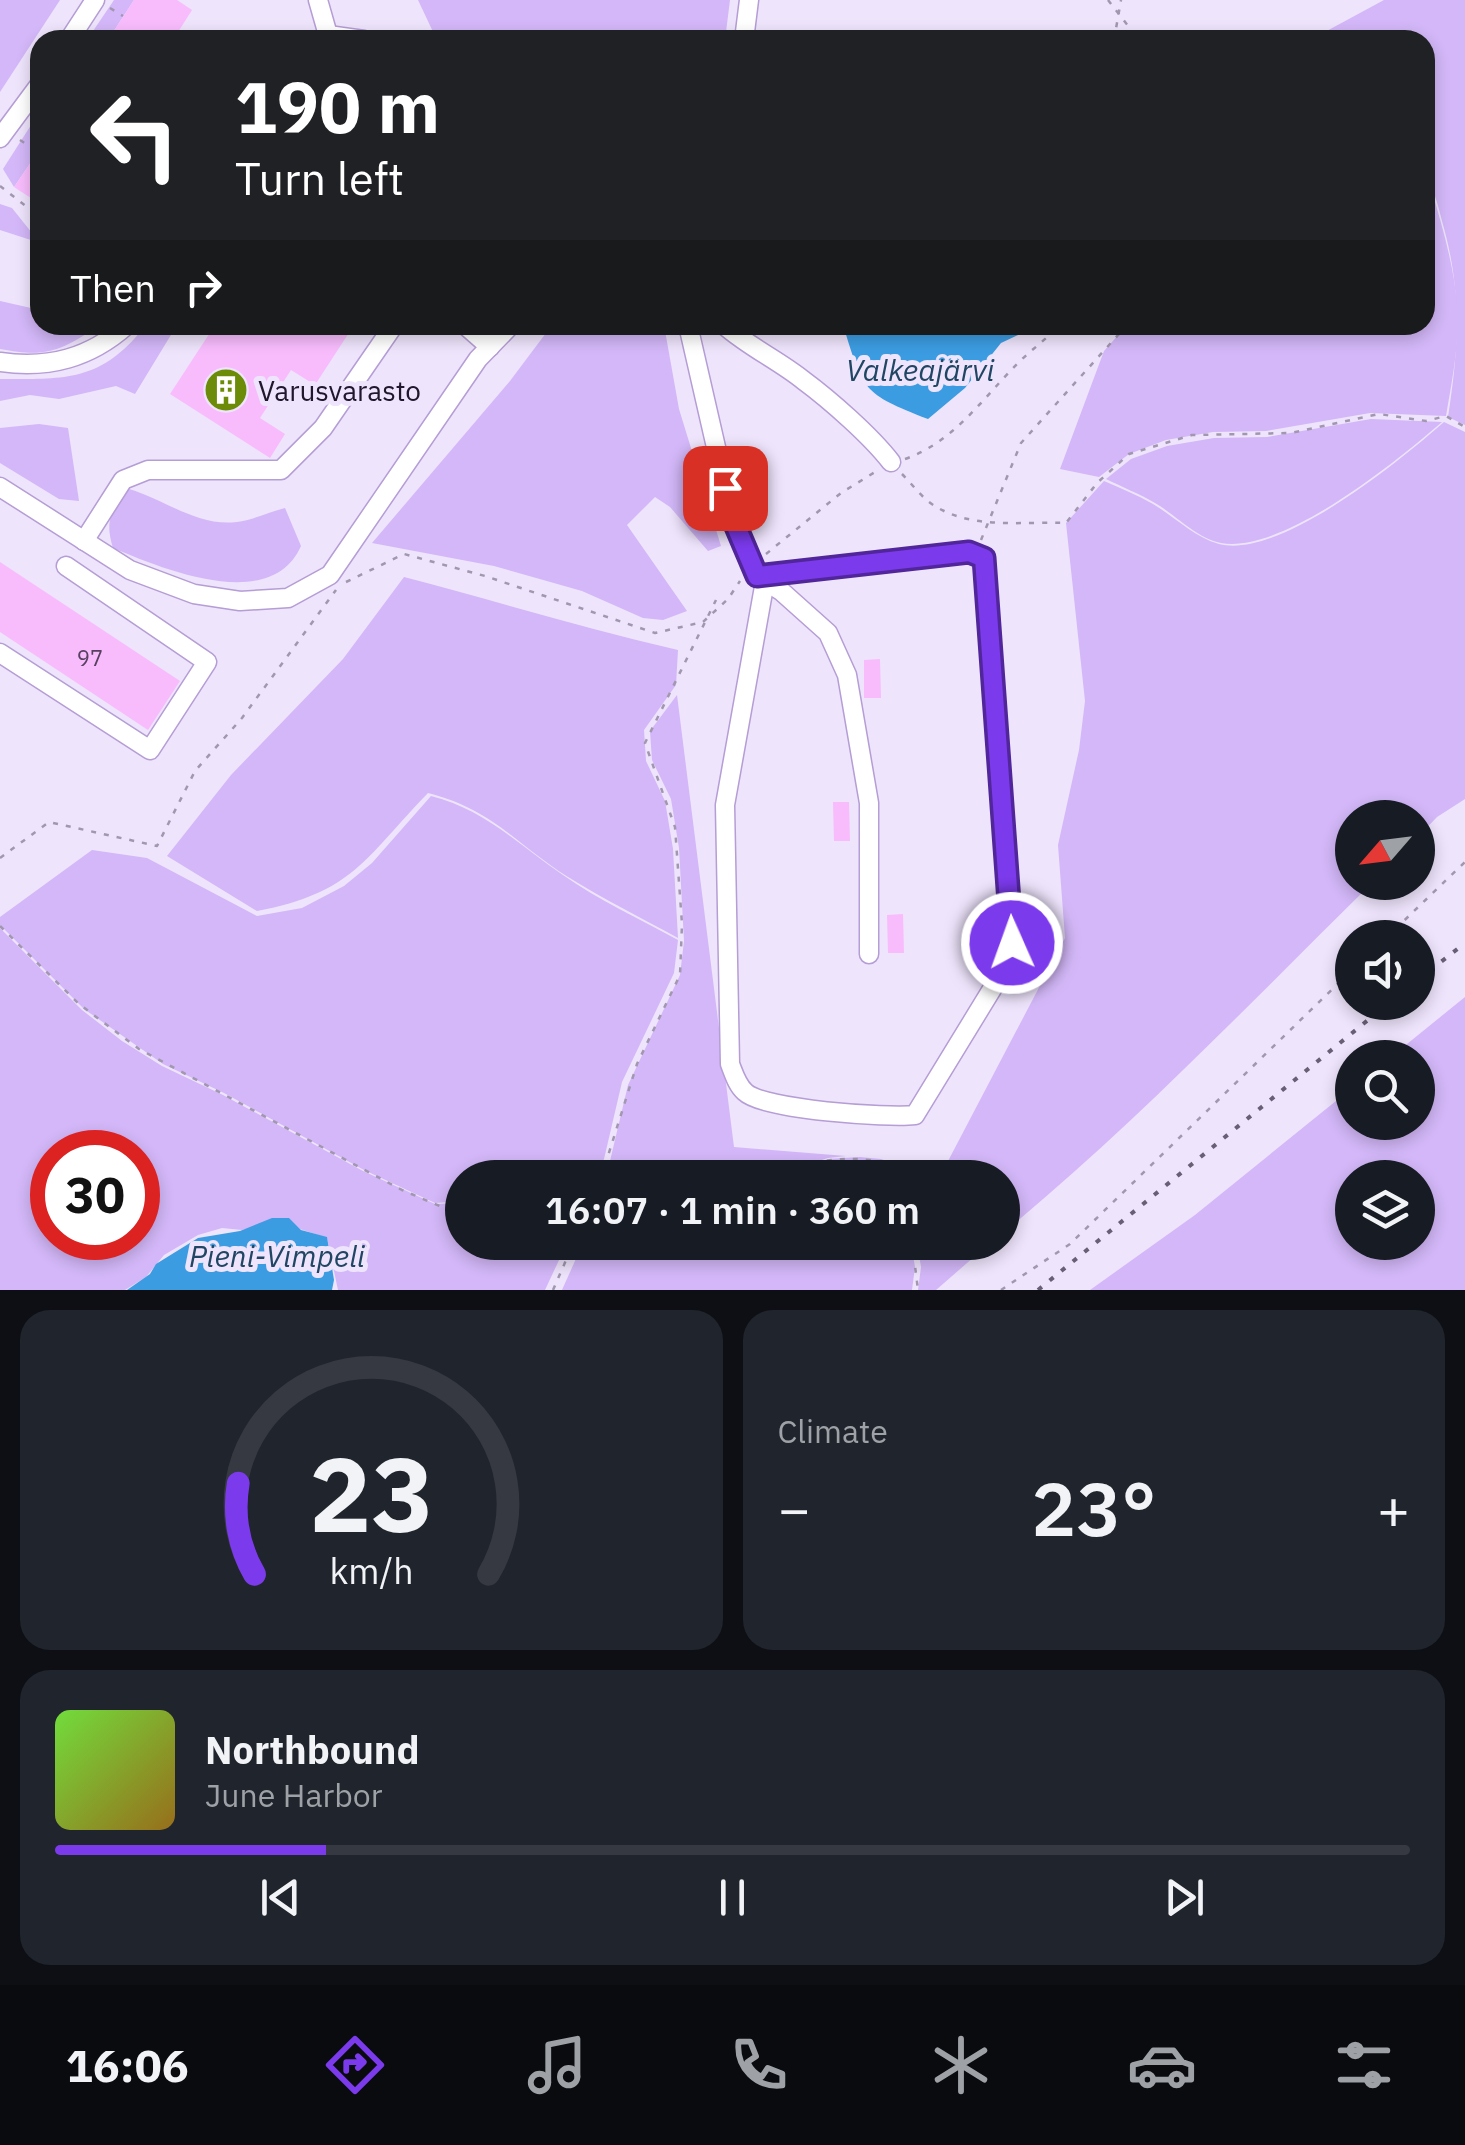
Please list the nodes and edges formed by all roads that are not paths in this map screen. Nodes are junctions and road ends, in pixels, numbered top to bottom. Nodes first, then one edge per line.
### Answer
1 (95, 0) edge
2 (318, 0) edge
3 (748, 0) edge
4 (76, 30) edge
5 (324, 30) edge
6 (745, 30) edge
7 (30, 98) edge
8 (3, 134) edge
9 (116, 335) edge
10 (387, 335) edge
11 (476, 335) edge
12 (501, 335) edge
13 (690, 335) edge
14 (735, 335) edge
15 (490, 347) junction
16 (0, 362) edge
17 (891, 462) road end
18 (0, 487) edge
19 (84, 541) junction
20 (66, 566) dead end
21 (758, 573) junction
22 (0, 653) edge
23 (869, 954) dead end

1 - 4 street
2 - 5 street
3 - 6 street
7 - 8 street
9 - 16 street
10 - 19 street
11 - 15 street
12 - 15 street
13 - 21 street
14 - 17 street
15 - 19 street
18 - 19 street
20 - 22 street
21 - 21 street
21 - 23 street

